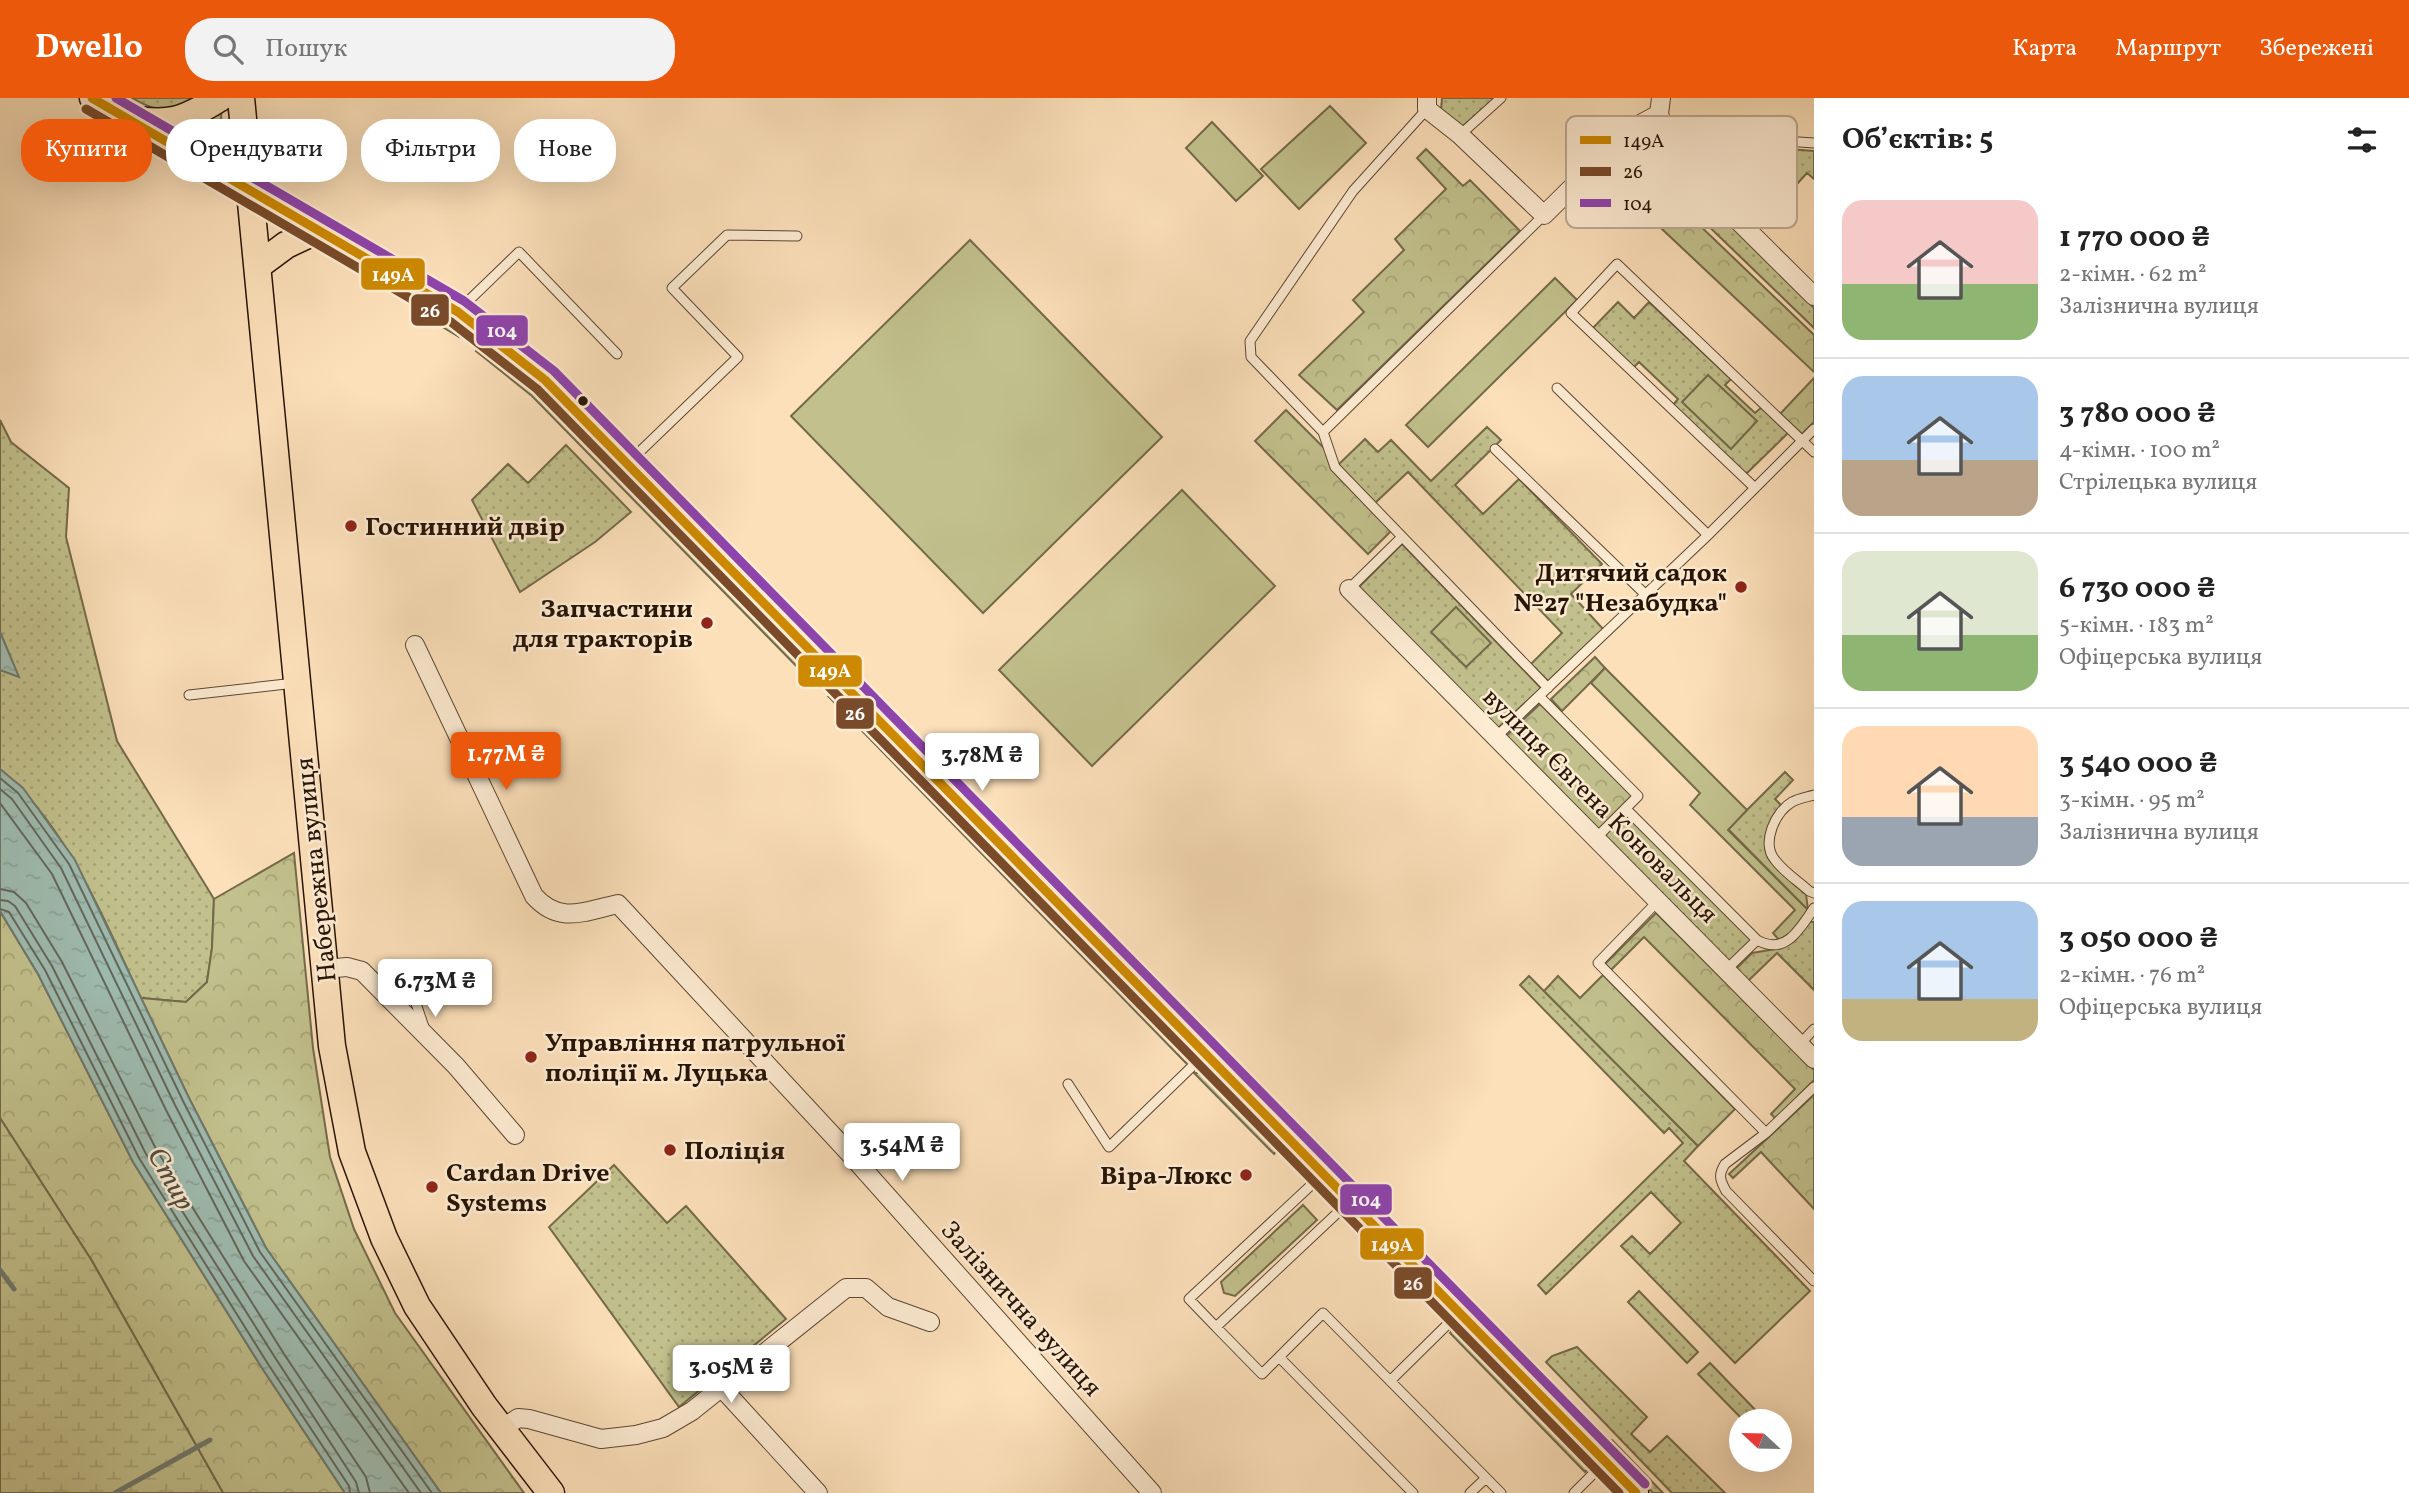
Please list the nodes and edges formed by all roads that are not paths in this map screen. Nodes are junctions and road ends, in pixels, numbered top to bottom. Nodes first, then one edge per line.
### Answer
1 (92, 98) edge
2 (220, 98) edge
3 (241, 98) edge
4 (1501, 98) edge
5 (1427, 103) edge
6 (126, 118) junction
7 (1460, 135) junction
8 (250, 191) junction
9 (1566, 194) edge
10 (1544, 215) junction
11 (1745, 228) edge
12 (318, 230) junction
13 (797, 236) dead end
14 (259, 265) junction
15 (1814, 296) edge
16 (458, 312) junction
17 (617, 354) dead end
18 (1557, 388) dead end
19 (1814, 429) edge
20 (1323, 432) junction
21 (1802, 440) junction
22 (1495, 449) dead end
23 (1814, 452) edge
24 (627, 464) junction
25 (1755, 488) junction
26 (1708, 535) junction
27 (1402, 537) junction
28 (1349, 589) joint
29 (1646, 595) junction
30 (415, 645) dead end
31 (297, 683) junction
32 (1548, 688) junction
33 (189, 695) dead end
34 (1539, 696) junction
35 (1496, 737) junction
36 (1814, 795) edge
37 (1626, 808) junction
38 (1596, 838) junction
39 (1814, 893) edge
40 (1658, 901) junction
41 (1814, 908) edge
42 (1757, 940) junction
43 (324, 969) junction
44 (1727, 970) junction
45 (405, 971) dead end
46 (1814, 1030) edge
47 (428, 1038) junction
48 (1800, 1044) junction
49 (1206, 1054) junction
50 (1814, 1059) edge
51 (1068, 1084) dead end
52 (1814, 1087) edge
53 (1766, 1133) junction
54 (515, 1135) dead end
55 (1323, 1174) junction
56 (1350, 1201) junction
57 (1814, 1281) edge
58 (1459, 1312) junction
59 (930, 1322) dead end
60 (1216, 1327) junction
61 (1279, 1357) junction
62 (1390, 1381) junction
63 (721, 1387) junction
64 (502, 1429) junction
65 (1606, 1462) junction
66 (1486, 1478) junction
67 (551, 1493) edge
68 (818, 1493) edge
69 (1152, 1493) edge
70 (1413, 1493) edge
71 (1471, 1493) edge
72 (1501, 1493) edge
73 (1574, 1493) edge
74 (1636, 1493) edge

1 - 6 street
2 - 6 main road
3 - 8 main road, Набережна вулиця
4 - 7 lane
5 - 7 street
5 - 20 lane
6 - 8 street
7 - 10 street
8 - 12 street
8 - 14 main road, Набережна вулиця
9 - 10 street
10 - 20 lane
11 - 15 street
12 - 14 main road
12 - 16 street
13 - 24 lane
14 - 31 main road, Набережна вулиця
16 - 17 lane
16 - 24 street
18 - 26 lane
19 - 21 lane
20 - 27 lane
21 - 23 lane
21 - 25 lane
21 - 25 lane
22 - 29 lane
24 - 49 street
25 - 26 lane
26 - 29 lane
27 - 28 lane
27 - 32 lane
28 - 35 street, вулиця Євгена Коновальця
29 - 32 lane
30 - 69 street, Залізнична вулиця
31 - 33 lane
31 - 43 main road, Набережна вулиця
32 - 34 lane
34 - 35 lane
34 - 37 lane
35 - 38 street, вулиця Євгена Коновальця
36 - 39 lane
37 - 38 lane
37 - 42 lane
38 - 40 street, вулиця Євгена Коновальця
40 - 44 street, вулиця Євгена Коновальця
40 - 53 lane
41 - 42 lane
42 - 44 lane
43 - 47 street
43 - 64 main road, Набережна вулиця
44 - 48 street, вулиця Євгена Коновальця
45 - 47 lane
46 - 48 lane
47 - 54 street
48 - 50 street, вулиця Євгена Коновальця
49 - 51 lane
49 - 55 street
52 - 53 lane
53 - 57 lane
55 - 56 street
55 - 60 lane
56 - 58 street
56 - 60 lane
58 - 62 lane
58 - 65 street
59 - 63 street
60 - 61 lane
61 - 62 lane
61 - 70 lane
62 - 66 lane
63 - 64 street
63 - 68 street
64 - 67 main road, Набережна вулиця
65 - 73 lane
65 - 74 street
66 - 71 lane
66 - 72 lane

